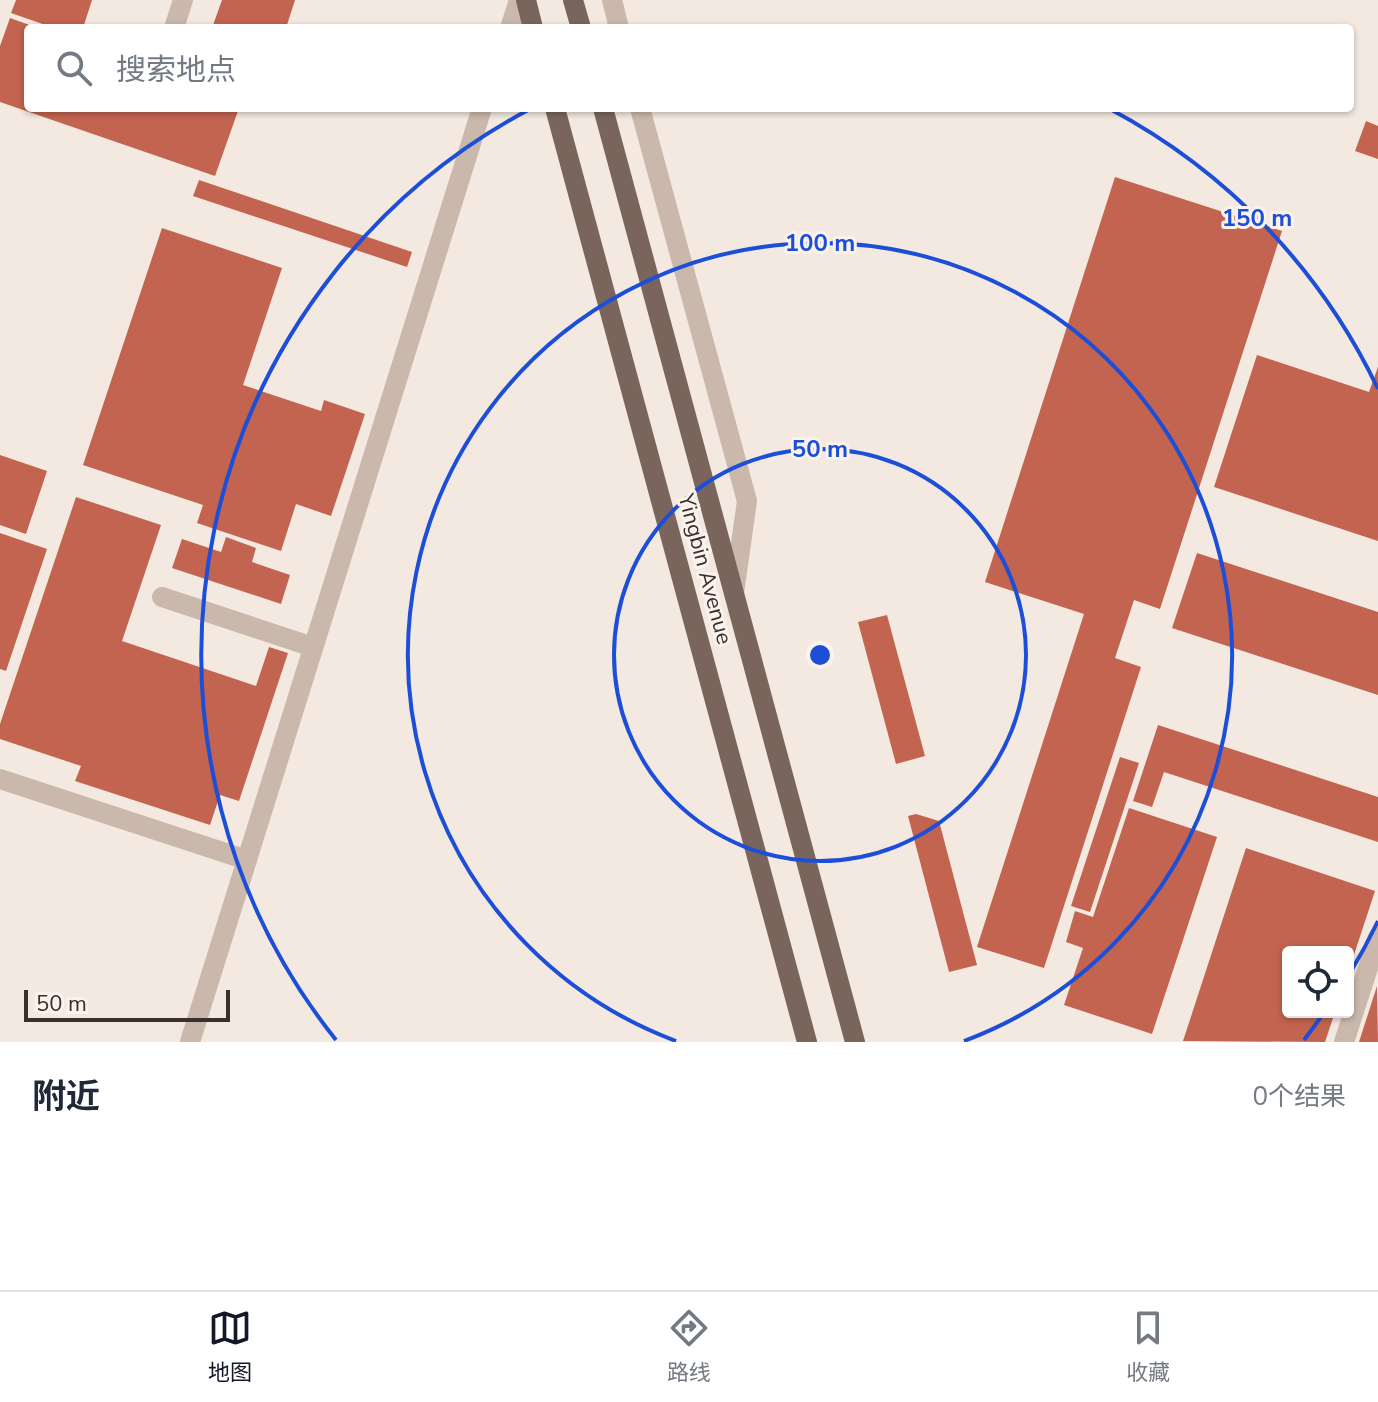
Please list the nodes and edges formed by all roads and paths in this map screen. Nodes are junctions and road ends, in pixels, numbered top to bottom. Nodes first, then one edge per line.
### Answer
1 (183, 0) edge
2 (519, 0) edge
3 (526, 0) edge
4 (573, 0) edge
5 (612, 0) edge
6 (175, 24) edge
7 (511, 24) edge
8 (532, 24) edge
9 (580, 24) edge
10 (618, 24) edge
11 (481, 112) edge
12 (556, 112) edge
13 (604, 112) edge
14 (641, 112) edge
15 (734, 593) junction
16 (162, 597) dead end
17 (313, 647) junction
18 (0, 779) edge
19 (247, 860) junction
20 (1378, 937) edge
21 (190, 1042) edge
22 (807, 1042) edge
23 (855, 1042) edge
24 (1344, 1042) edge

1 - 6 street
2 - 7 street
3 - 8 main road
4 - 9 main road
5 - 10 street
11 - 17 street
12 - 22 main road, Yingbin Avenue
13 - 15 main road, Yingbin Avenue
14 - 15 street
15 - 23 main road, Yingbin Avenue
16 - 17 street
17 - 19 street
18 - 19 street
19 - 21 street
20 - 24 street

